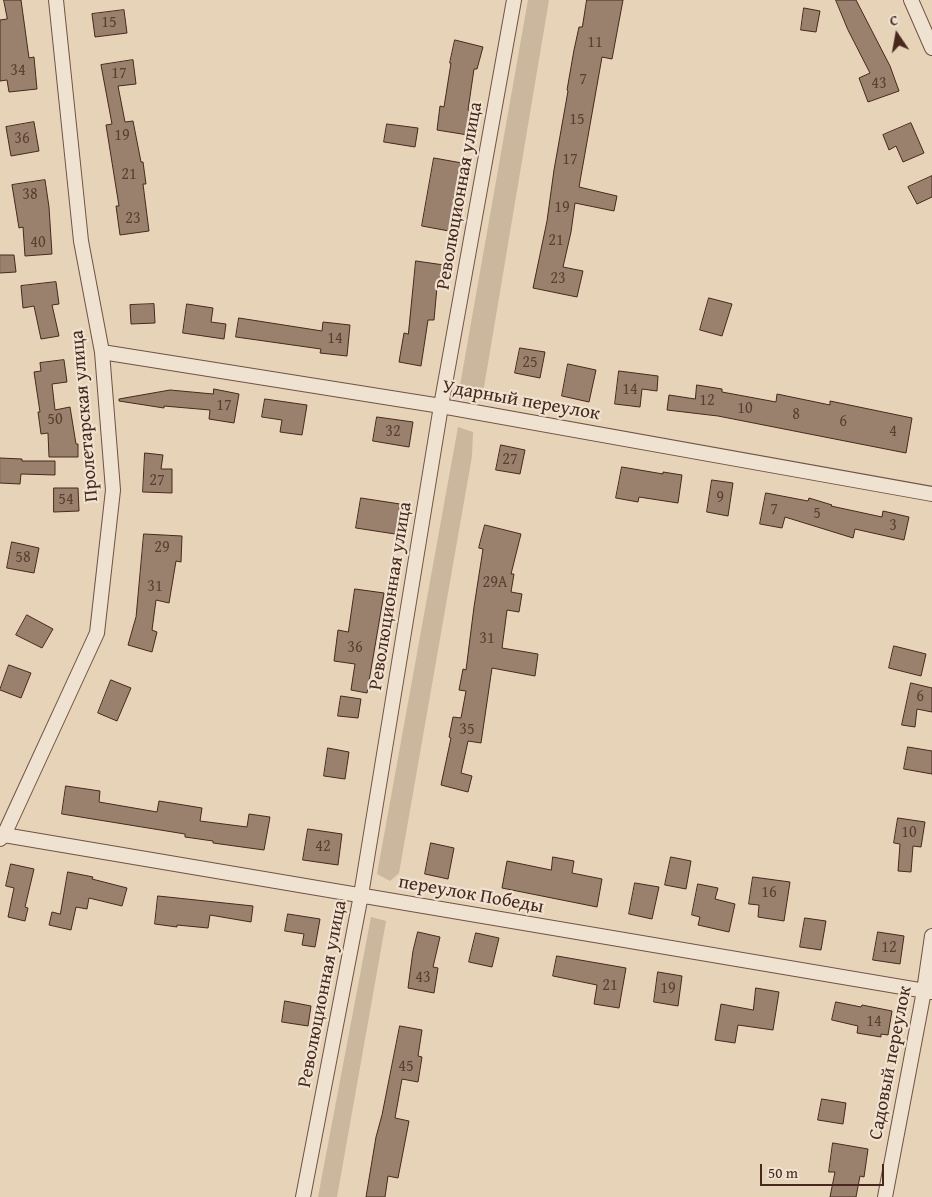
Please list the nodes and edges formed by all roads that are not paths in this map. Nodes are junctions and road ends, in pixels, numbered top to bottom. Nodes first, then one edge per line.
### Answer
1 (56, 0) edge
2 (514, 0) edge
3 (911, 0) edge
4 (932, 48) edge
5 (102, 352) junction
6 (441, 406) junction
7 (932, 494) edge
8 (2, 837) edge
9 (361, 896) junction
10 (932, 936) edge
11 (928, 991) edge
12 (303, 1197) edge
13 (885, 1197) edge

1 - 5 street, Пролетарская улица
2 - 6 street, Революционная улица
3 - 4 street
5 - 6 street, Ударный переулок
5 - 8 street, Пролетарская улица
6 - 7 street, Ударный переулок
6 - 9 street, Революционная улица
8 - 9 street, переулок Победы
9 - 11 street, переулок Победы
9 - 12 street, Революционная улица
10 - 11 street, Садовый переулок
11 - 13 street, Садовый переулок

